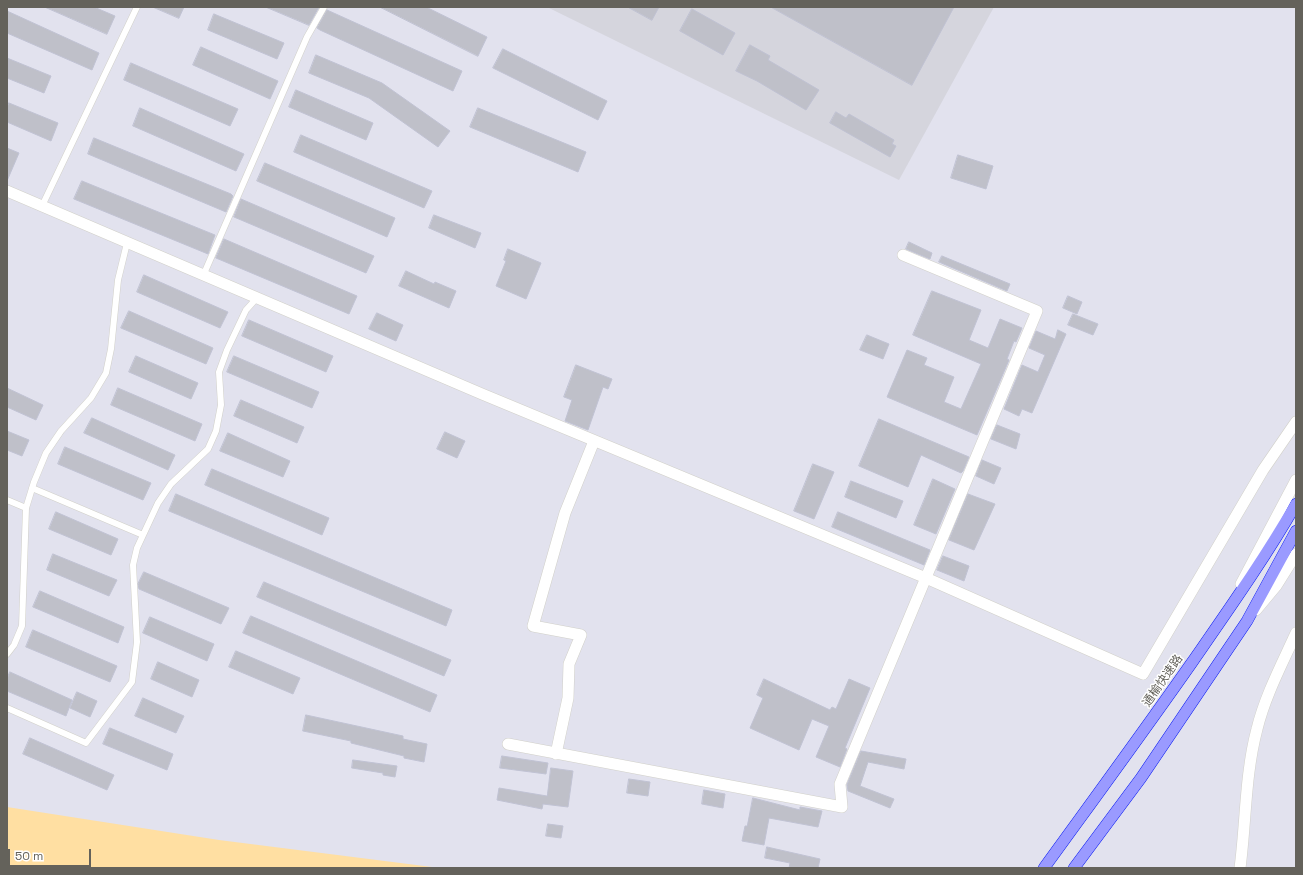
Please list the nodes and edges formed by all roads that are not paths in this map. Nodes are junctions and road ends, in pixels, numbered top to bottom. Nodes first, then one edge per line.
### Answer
1 (137, 7) edge
2 (324, 7) edge
3 (7, 191) edge
4 (42, 206) junction
5 (127, 243) junction
6 (903, 256) dead end
7 (203, 276) junction
8 (256, 299) junction
9 (1296, 422) edge
10 (594, 441) junction
11 (1296, 480) edge
12 (32, 488) junction
13 (7, 500) edge
14 (1296, 504) edge
15 (26, 508) junction
16 (1296, 531) edge
17 (143, 535) junction
18 (1296, 554) edge
19 (926, 578) junction
20 (1224, 616) junction
21 (1247, 622) junction
22 (1296, 633) edge
23 (7, 654) edge
24 (7, 708) edge
25 (508, 744) dead end
26 (556, 754) junction
27 (1044, 868) edge
28 (1074, 868) edge
29 (1240, 868) edge

1 - 4 lane
2 - 7 lane
3 - 4 street
4 - 5 street
5 - 7 street
5 - 12 lane
6 - 19 street
7 - 8 street
8 - 10 street
8 - 17 lane
9 - 19 street
10 - 19 street
10 - 26 street
11 - 20 street
12 - 15 lane
12 - 17 lane
13 - 15 lane
14 - 20 highway, 通榆快速路
15 - 23 lane
16 - 21 highway
17 - 24 lane
18 - 21 street
19 - 26 street
20 - 27 highway, 通榆快速路
21 - 28 highway
22 - 29 street
25 - 26 street

